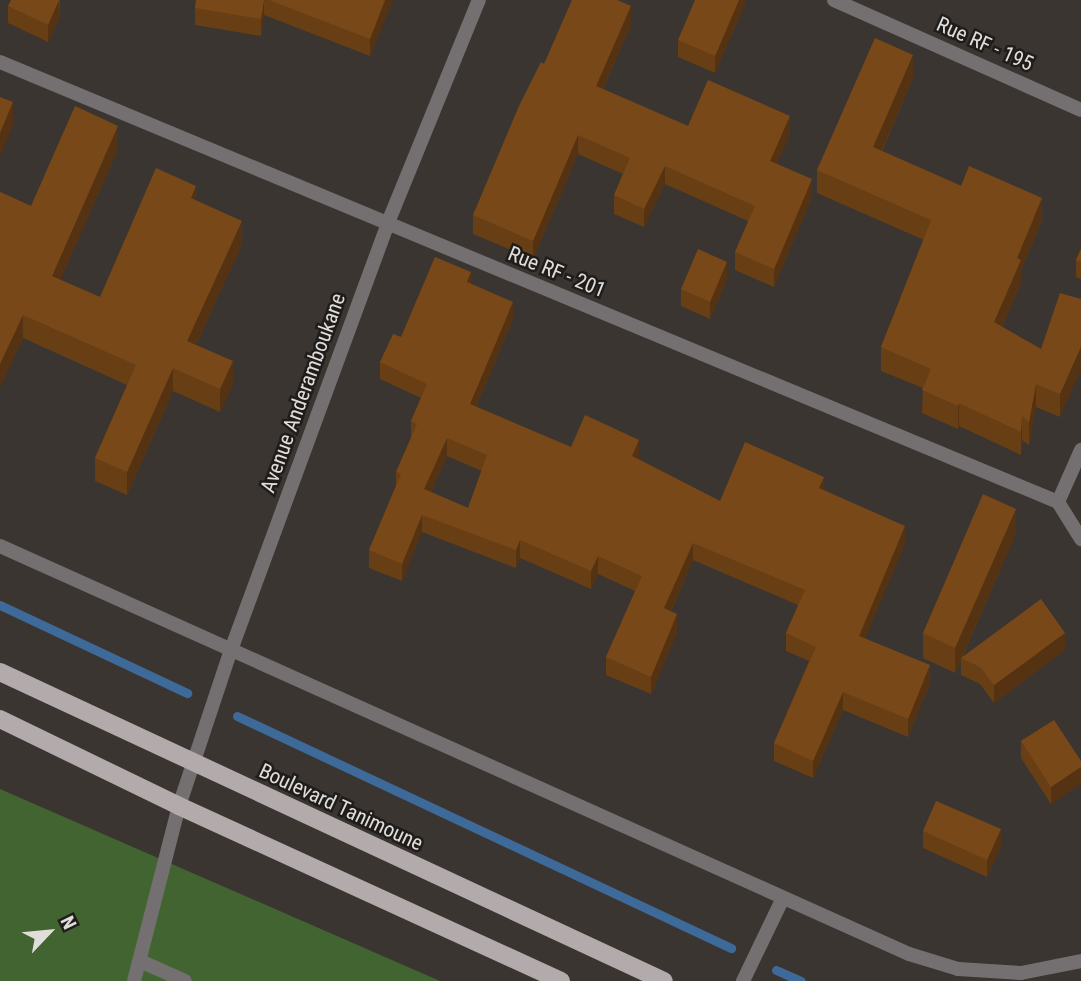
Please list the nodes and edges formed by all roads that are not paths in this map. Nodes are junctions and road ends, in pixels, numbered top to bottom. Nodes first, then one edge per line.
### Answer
1 (479, 0) edge
2 (834, 0) edge
3 (0, 62) edge
4 (1081, 110) edge
5 (387, 225) junction
6 (1081, 450) edge
7 (1058, 502) junction
8 (1081, 539) edge
9 (0, 546) edge
10 (231, 650) junction
11 (0, 672) edge
12 (0, 719) edge
13 (191, 764) junction
14 (179, 806) junction
15 (783, 898) junction
16 (140, 961) junction
17 (1081, 961) edge
18 (134, 981) edge
19 (185, 981) edge
20 (561, 981) edge
21 (664, 981) edge
22 (743, 981) edge

1 - 5 street, Avenue Anderamboukane
2 - 4 street, Rue RF - 195
3 - 5 street, Rue RF - 201
5 - 7 street, Rue RF - 201
5 - 10 street, Avenue Anderamboukane
6 - 7 street
7 - 8 street
9 - 10 street
10 - 13 street, Avenue Anderamboukane
10 - 15 street
11 - 13 main road, Boulevard Tanimoune
12 - 14 main road
13 - 14 street, Avenue Anderamboukane
13 - 21 main road, Boulevard Tanimoune
14 - 16 street, Avenue Anderamboukane
14 - 20 main road
15 - 17 street
15 - 22 street
16 - 18 street, Avenue Anderamboukane
16 - 19 street

